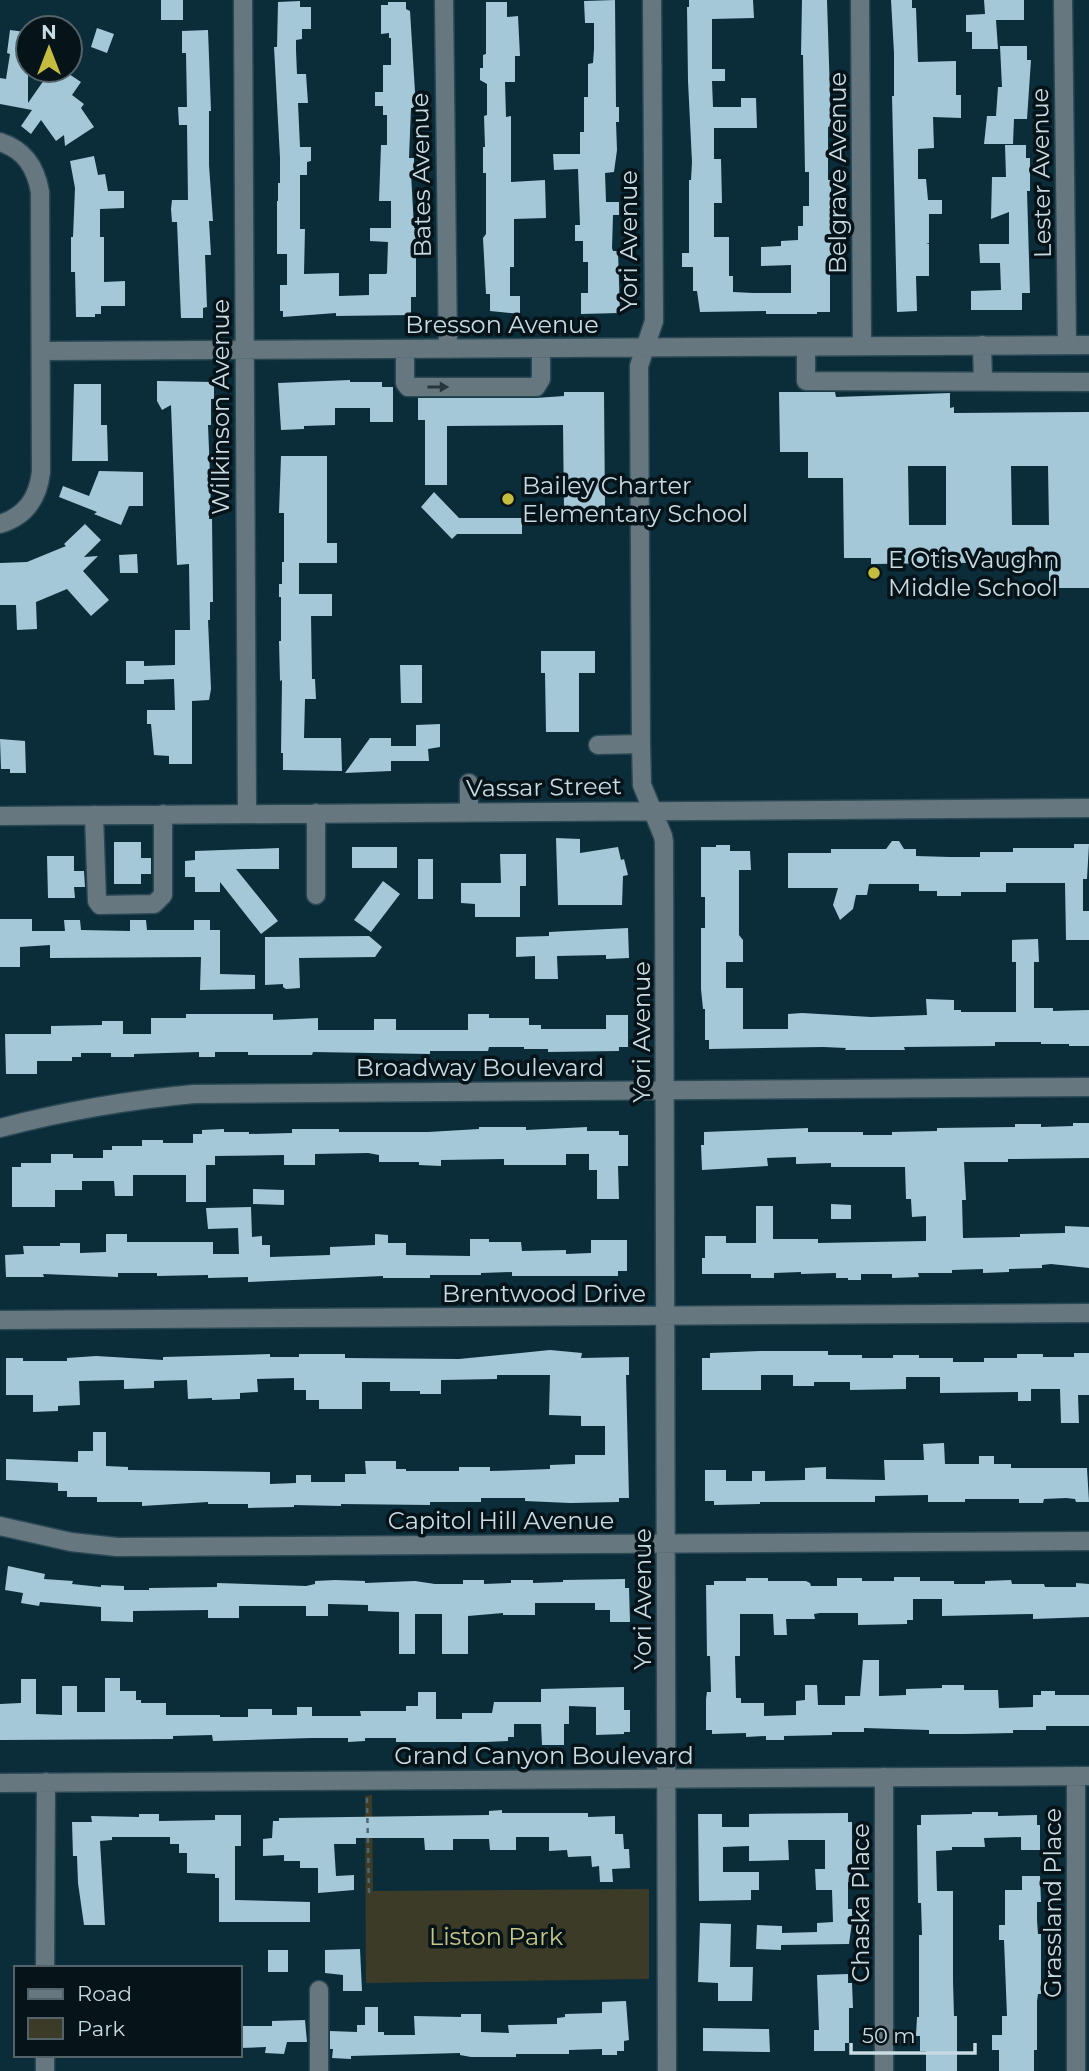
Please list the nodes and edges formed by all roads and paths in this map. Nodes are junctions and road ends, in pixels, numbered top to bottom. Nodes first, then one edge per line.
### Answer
1 (243, 0) edge
2 (444, 0) edge
3 (652, 0) edge
4 (860, 0) edge
5 (1063, 0) edge
6 (0, 142) edge
7 (982, 345) junction
8 (1067, 345) junction
9 (1089, 345) edge
10 (862, 346) junction
11 (806, 347) junction
12 (541, 348) junction
13 (645, 348) junction
14 (244, 349) junction
15 (405, 349) junction
16 (448, 349) junction
17 (41, 351) junction
18 (983, 381) junction
19 (1089, 382) edge
20 (0, 524) edge
21 (640, 744) junction
22 (598, 745) dead end
23 (469, 783) dead end
24 (1089, 808) edge
25 (652, 810) junction
26 (469, 812) junction
27 (247, 813) junction
28 (316, 813) junction
29 (163, 814) junction
30 (94, 815) junction
31 (0, 816) edge
32 (316, 895) dead end
33 (1089, 1087) edge
34 (666, 1090) junction
35 (0, 1129) edge
36 (1089, 1312) edge
37 (666, 1317) junction
38 (0, 1320) edge
39 (0, 1526) edge
40 (1089, 1541) edge
41 (666, 1543) junction
42 (681, 1749) dead end
43 (687, 1756) dead end
44 (1083, 1776) edge
45 (884, 1777) junction
46 (667, 1779) junction
47 (367, 1781) junction
48 (0, 1783) edge
49 (46, 1783) junction
50 (369, 1893) dead end
51 (45, 1966) edge
52 (318, 1990) dead end
53 (318, 2071) edge
54 (667, 2071) edge
55 (884, 2071) edge
56 (1076, 2071) edge

1 - 14 street, Wilkinson Avenue
2 - 16 street, Bates Avenue
3 - 13 street, Yori Avenue
4 - 10 street, Belgrave Avenue
5 - 8 street, Lester Avenue
6 - 17 street
7 - 8 street, Bresson Avenue
7 - 10 street, Bresson Avenue
7 - 18 street
8 - 9 street, Bresson Avenue
10 - 11 street, Bresson Avenue
11 - 13 street, Bresson Avenue
11 - 18 street
12 - 13 street, Bresson Avenue
15 -> 12 street
12 - 16 street, Bresson Avenue
13 - 21 street, Yori Avenue
14 - 15 street, Bresson Avenue
14 - 17 street, Bresson Avenue
14 - 27 street, Wilkinson Avenue
15 - 16 street, Bresson Avenue
17 - 20 street
18 - 19 street
21 - 22 street
21 - 25 street, Yori Avenue
23 - 26 street
24 - 25 street, Vassar Street
25 - 26 street, Vassar Street
25 - 34 street, Yori Avenue
26 - 28 street, Vassar Street
27 - 28 street, Vassar Street
27 - 29 street, Vassar Street
28 - 32 street
29 - 30 street, Vassar Street
29 - 30 street
30 - 31 street, Vassar Street
33 - 34 street, Broadway Boulevard
34 - 35 street, Broadway Boulevard
34 - 37 street, Yori Avenue
36 - 37 street, Brentwood Drive
37 - 38 street, Brentwood Drive
37 - 41 street, Yori Avenue
39 - 41 street, Capitol Hill Avenue
40 - 41 street, Capitol Hill Avenue
41 - 46 street, Yori Avenue
42 - 43 path
44 - 45 street, Grand Canyon Boulevard
44 - 56 street, Grassland Place
45 - 46 street, Grand Canyon Boulevard
45 - 55 street, Chaska Place
46 - 47 street, Grand Canyon Boulevard
46 - 54 street, Yori Avenue
47 - 49 street, Grand Canyon Boulevard
47 - 50 path
48 - 49 street, Grand Canyon Boulevard
49 - 51 street
52 - 53 street

